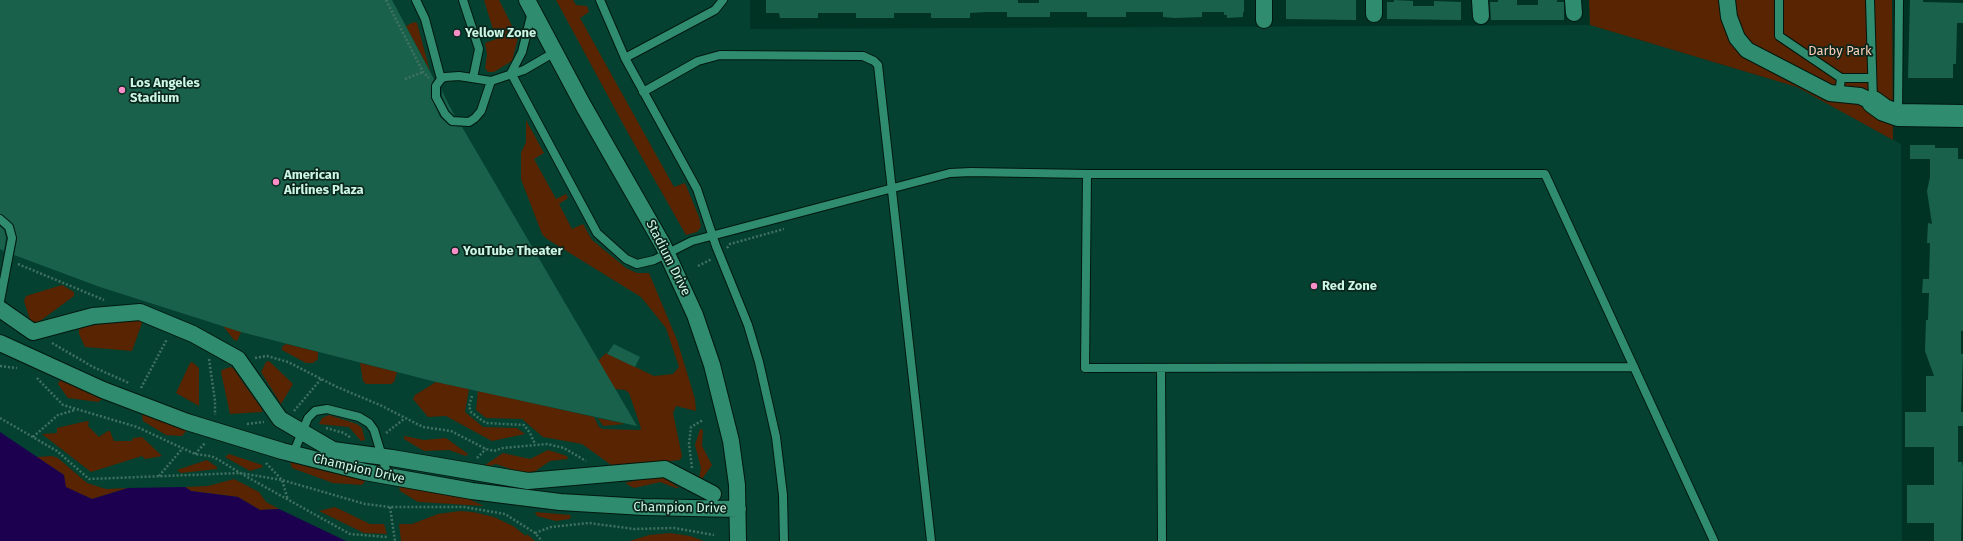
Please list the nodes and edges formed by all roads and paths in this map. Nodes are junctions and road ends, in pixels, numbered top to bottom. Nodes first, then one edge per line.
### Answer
1 (386, 0) edge
2 (416, 0) edge
3 (463, 0) edge
4 (600, 0) edge
5 (723, 0) edge
6 (1264, 0) edge
7 (1480, 0) edge
8 (1727, 0) edge
9 (1779, 0) edge
10 (1870, 0) edge
11 (1899, 0) edge
12 (530, 5) edge
13 (1481, 16) dead end
14 (1264, 20) dead end
15 (555, 52) junction
16 (625, 58) junction
17 (422, 72) junction
18 (511, 73) junction
19 (473, 78) junction
20 (1840, 78) junction
21 (1871, 78) junction
22 (405, 79) dead end
23 (491, 81) junction
24 (438, 83) junction
25 (643, 92) junction
26 (1839, 95) junction
27 (1873, 102) junction
28 (1898, 115) junction
29 (1963, 116) edge
30 (1087, 174) junction
31 (892, 188) junction
32 (0, 219) edge
33 (712, 237) junction
34 (667, 253) junction
35 (9, 261) junction
36 (0, 301) edge
37 (108, 301) dead end
38 (0, 308) edge
39 (173, 326) junction
40 (33, 332) junction
41 (193, 334) junction
42 (0, 343) edge
43 (238, 359) junction
44 (0, 366) edge
45 (1634, 367) junction
46 (1161, 368) junction
47 (24, 370) dead end
48 (34, 375) dead end
49 (321, 379) junction
50 (141, 388) junction
51 (147, 390) dead end
52 (472, 396) dead end
53 (76, 410) junction
54 (208, 413) dead end
55 (215, 415) junction
56 (222, 417) dead end
57 (0, 418) edge
58 (280, 419) junction
59 (404, 419) junction
60 (703, 420) dead end
61 (214, 423) dead end
62 (243, 423) dead end
63 (302, 432) junction
64 (33, 437) junction
65 (209, 437) dead end
66 (377, 440) junction
67 (205, 444) junction
68 (535, 444) junction
69 (212, 445) dead end
70 (182, 449) junction
71 (195, 454) junction
72 (293, 454) junction
73 (382, 457) junction
74 (260, 461) dead end
75 (240, 473) junction
76 (602, 474) junction
77 (158, 476) junction
78 (388, 476) junction
79 (282, 480) junction
80 (691, 482) junction
81 (714, 494) dead end
82 (288, 500) junction
83 (390, 507) junction
84 (738, 509) junction
85 (535, 532) junction
86 (714, 535) dead end
87 (387, 537) dead end
88 (395, 541) edge
89 (542, 541) edge
90 (738, 541) edge
91 (784, 541) edge
92 (931, 541) edge
93 (1162, 541) edge
94 (1714, 541) edge

1 - 17 path
2 - 24 lane
3 - 19 lane
4 - 16 lane
5 - 16 lane
6 - 14 street
7 - 13 street
8 - 26 street
9 - 20 lane
10 - 21 lane
11 - 28 lane
12 - 15 street, Stadium Drive
12 - 18 lane
15 - 18 lane
15 - 34 street, Stadium Drive
16 - 25 lane
17 - 22 path
17 - 24 path
18 - 23 lane
18 - 34 lane
19 - 23 lane
19 - 24 lane
20 - 21 lane
20 - 26 lane
21 - 27 lane
23 - 24 lane
25 - 31 lane
25 - 33 lane
26 - 27 street
27 - 28 street
28 - 29 street
30 - 31 lane
30 - 45 lane
30 - 46 lane
31 - 33 lane
31 - 92 lane
32 - 35 lane
33 - 34 lane
33 - 91 lane
34 - 84 street, Stadium Drive
35 - 36 lane
35 - 37 path
38 - 40 street
39 - 40 street
39 - 41 street
39 - 50 path
40 - 50 path
41 - 43 street
41 - 55 path
42 - 72 street, Champion Drive
43 - 49 path
43 - 58 street
44 - 47 path
45 - 46 lane
45 - 94 lane
46 - 93 lane
48 - 53 path
49 - 58 path
49 - 59 path
50 - 51 path
52 - 68 path
53 - 64 path
53 - 70 path
54 - 55 path
55 - 56 path
55 - 61 path
57 - 64 path
58 - 62 path
58 - 63 street
59 - 66 path
59 - 68 path
60 - 80 path
63 - 66 path
63 - 66 lane
63 - 72 lane
63 - 73 street
64 - 77 path
65 - 67 path
66 - 73 lane
67 - 69 path
67 - 71 path
68 - 76 path
70 - 71 path
70 - 77 path
71 - 75 path
72 - 78 street, Champion Drive
73 - 76 street
73 - 78 lane
74 - 79 path
75 - 77 path
75 - 79 path
75 - 82 path
76 - 80 street
78 - 84 street, Champion Drive
79 - 82 path
79 - 83 path
80 - 81 street
82 - 87 path
83 - 85 path
83 - 88 path
84 - 90 street, Stadium Drive
85 - 86 path
85 - 89 path

